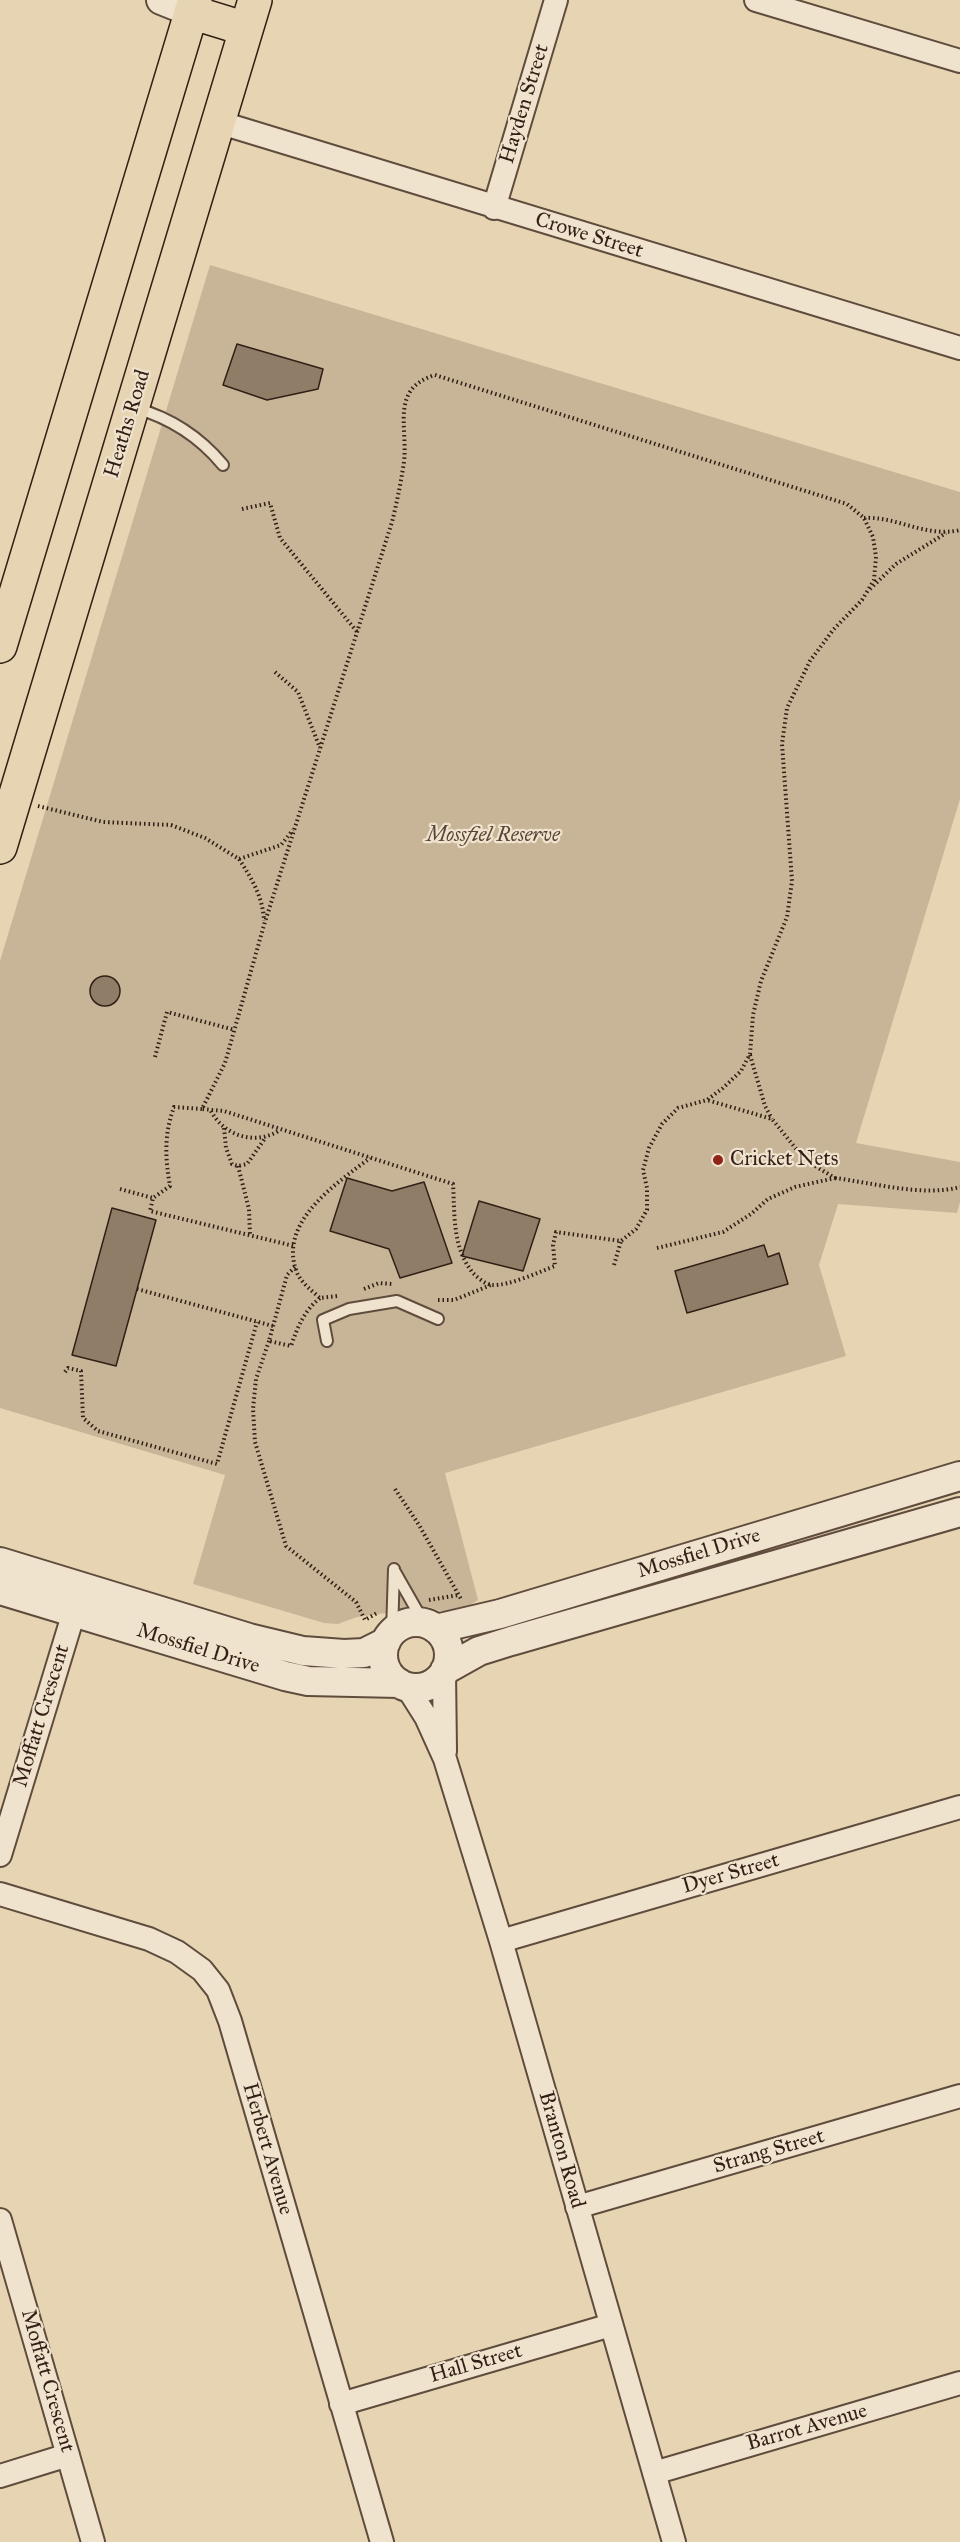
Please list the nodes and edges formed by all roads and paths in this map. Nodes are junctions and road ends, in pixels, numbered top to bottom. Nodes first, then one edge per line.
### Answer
1 (161, 0) edge
2 (556, 0) edge
3 (756, 0) edge
4 (193, 6) edge
5 (251, 15) edge
6 (960, 61) edge
7 (218, 122) junction
8 (494, 208) junction
9 (960, 348) edge
10 (132, 407) junction
11 (223, 465) dead end
12 (242, 509) dead end
13 (864, 518) junction
14 (960, 530) edge
15 (946, 533) junction
16 (866, 594) junction
17 (358, 633) junction
18 (0, 646) edge
19 (275, 672) dead end
20 (320, 748) junction
21 (14, 801) junction
22 (295, 828) junction
23 (0, 848) edge
24 (239, 859) junction
25 (264, 925) junction
26 (235, 1030) junction
27 (750, 1054) junction
28 (155, 1057) dead end
29 (707, 1100) junction
30 (202, 1109) junction
31 (211, 1110) junction
32 (772, 1119) junction
33 (224, 1128) junction
34 (281, 1130) junction
35 (266, 1137) junction
36 (370, 1158) junction
37 (238, 1166) junction
38 (836, 1178) junction
39 (960, 1187) edge
40 (120, 1189) dead end
41 (153, 1198) junction
42 (250, 1235) junction
43 (621, 1241) junction
44 (294, 1246) junction
45 (657, 1248) dead end
46 (614, 1265) dead end
47 (295, 1267) junction
48 (395, 1284) dead end
49 (491, 1285) junction
50 (137, 1289) dead end
51 (360, 1290) dead end
52 (341, 1295) dead end
53 (431, 1297) dead end
54 (320, 1298) junction
55 (438, 1319) dead end
56 (257, 1322) junction
57 (273, 1326) junction
58 (269, 1341) junction
59 (327, 1341) dead end
60 (65, 1371) dead end
61 (960, 1476) edge
62 (395, 1489) dead end
63 (960, 1512) edge
64 (0, 1562) edge
65 (0, 1590) edge
66 (458, 1595) junction
67 (78, 1600) junction
68 (463, 1604) dead end
69 (427, 1618) junction
70 (385, 1629) junction
71 (445, 1671) junction
72 (403, 1685) junction
73 (445, 1759) junction
74 (960, 1807) edge
75 (0, 1855) edge
76 (0, 1894) edge
77 (501, 1941) junction
78 (960, 2096) edge
79 (577, 2207) junction
80 (0, 2220) edge
81 (611, 2325) junction
82 (960, 2383) edge
83 (341, 2404) junction
84 (68, 2455) junction
85 (654, 2473) junction
86 (0, 2475) edge
87 (93, 2542) edge
88 (382, 2542) edge
89 (674, 2542) edge

1 - 4 street
2 - 8 street, Hayden Street
3 - 6 street
4 - 5 main road
4 - 18 main road
5 - 7 main road, Heaths Road
7 - 8 street, Crowe Street
7 - 10 main road, Heaths Road
8 - 9 street, Crowe Street
10 - 11 lane
10 - 21 main road, Heaths Road
12 - 17 path
13 - 15 path
13 - 16 path
13 - 17 path
14 - 15 path
15 - 16 path
16 - 27 path
17 - 20 path
19 - 20 path
20 - 22 path
21 - 23 main road, Heaths Road
21 - 24 path
22 - 24 path
22 - 25 path
24 - 25 path
25 - 26 path
26 - 28 path
26 - 30 path
27 - 29 path
27 - 32 path
29 - 32 path
29 - 43 path
30 - 31 path
30 - 41 path
31 - 33 path
31 - 34 path
32 - 38 path
33 - 35 path
33 - 37 path
34 - 35 path
34 - 36 path
35 - 37 path
36 - 44 path
36 - 49 path
37 - 42 path
38 - 39 path
38 - 45 path
40 - 41 path
41 - 42 path
42 - 44 path
43 - 46 path
43 - 49 path
44 - 47 path
47 - 54 path
47 - 57 path
48 - 51 path
49 - 53 path
50 - 56 path
52 - 54 path
54 - 58 path
55 - 59 lane
56 - 57 path
56 - 60 path
57 - 58 path
58 - 70 path
61 - 69 street, Mossfiel Drive
62 - 66 path
63 - 71 street, Mossfiel Drive
64 - 67 street, Mossfiel Drive
65 - 67 street, Mossfiel Drive
66 - 68 path
66 - 69 path
67 - 70 street, Mossfiel Drive
67 - 72 street, Mossfiel Drive
67 - 75 street, Moffatt Crescent
69 - 70 street
69 - 70 lane
69 - 71 street
70 - 72 street
71 - 72 street
71 - 73 street, Branton Road
72 - 73 street, Branton Road
73 - 77 street, Branton Road
74 - 77 street, Dyer Street
76 - 83 street, Herbert Avenue
77 - 79 street, Branton Road
78 - 79 street, Strang Street
79 - 81 street, Branton Road
80 - 84 street, Moffatt Crescent
81 - 83 street, Hall Street
81 - 85 street, Branton Road
82 - 85 street, Barrot Avenue
83 - 88 street, Herbert Avenue
84 - 86 street
84 - 87 street, Moffatt Crescent
85 - 89 street, Branton Road

